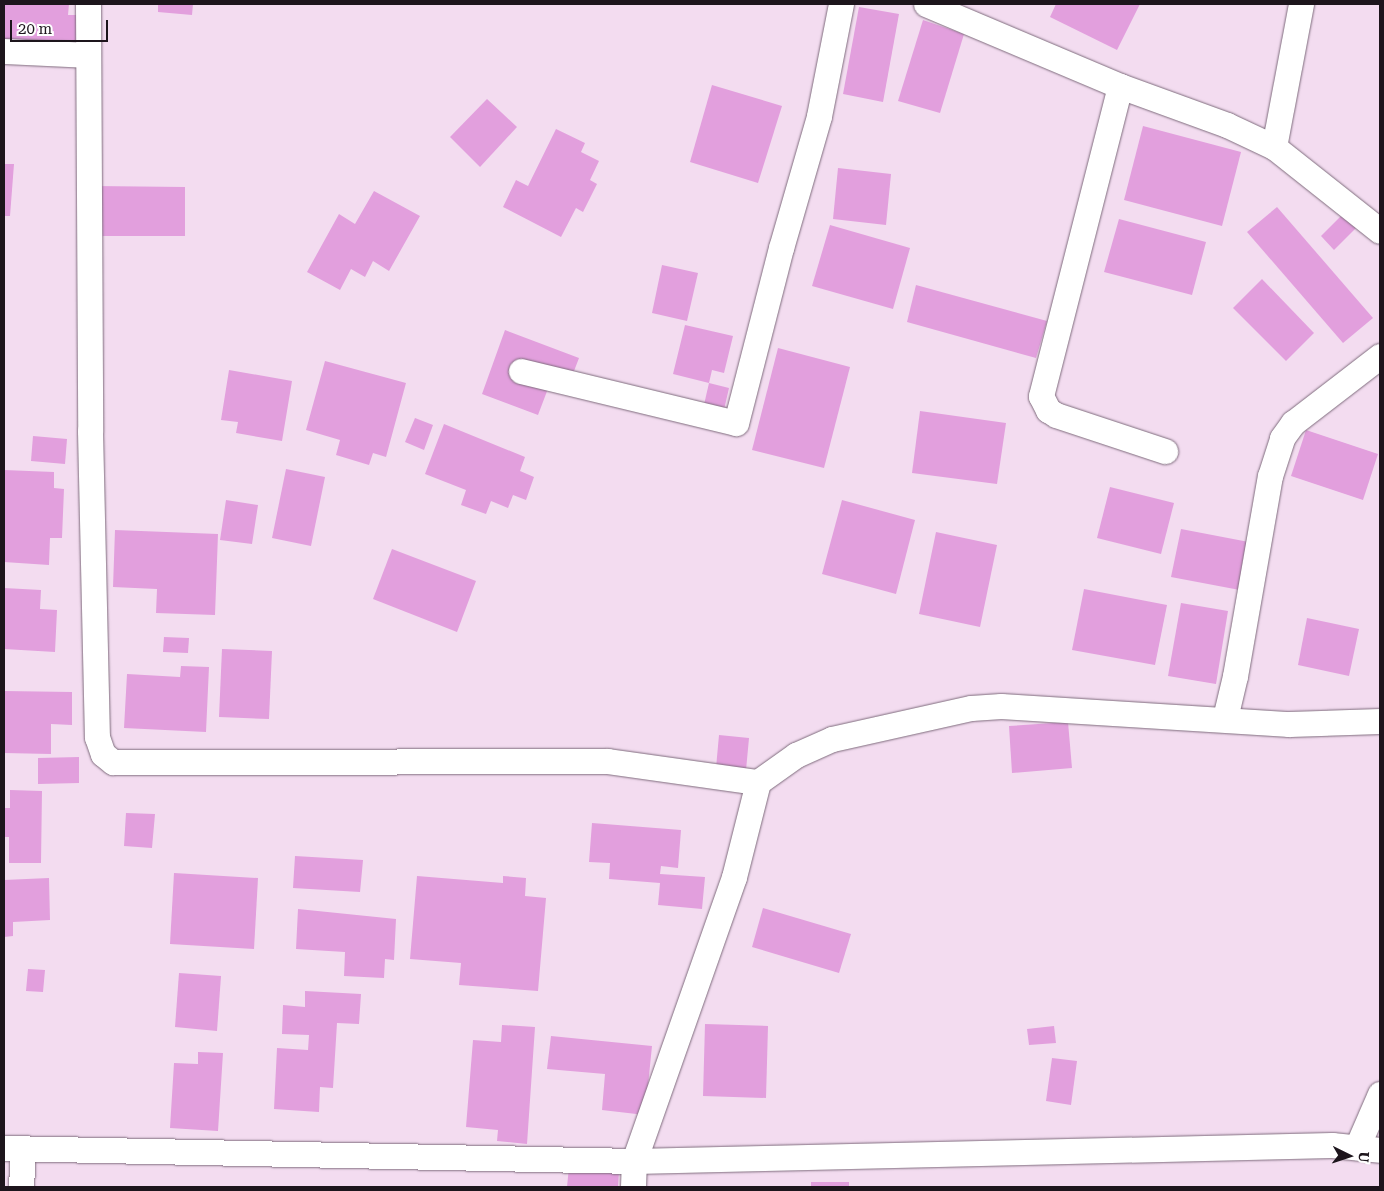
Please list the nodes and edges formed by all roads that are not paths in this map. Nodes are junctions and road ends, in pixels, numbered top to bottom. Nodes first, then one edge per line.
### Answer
1 (88, 4) edge
2 (841, 4) edge
3 (926, 4) edge
4 (1301, 4) edge
5 (4, 51) edge
6 (88, 55) junction
7 (1120, 86) junction
8 (1274, 147) junction
9 (1380, 231) edge
10 (1380, 356) edge
11 (521, 371) dead end
12 (1165, 451) dead end
13 (1225, 718) junction
14 (1380, 721) edge
15 (758, 782) junction
16 (1380, 1094) edge
17 (13, 1148) edge
18 (1369, 1148) edge
19 (634, 1161) junction
20 (21, 1187) edge
21 (633, 1187) edge

1 - 6 street
2 - 11 street
3 - 7 street
4 - 8 street
5 - 6 street
6 - 15 street
7 - 8 street
7 - 12 street
8 - 9 street
10 - 13 street
13 - 14 street
13 - 15 street
15 - 19 street
16 - 18 street
17 - 19 street
17 - 20 street
18 - 19 street
19 - 21 street

